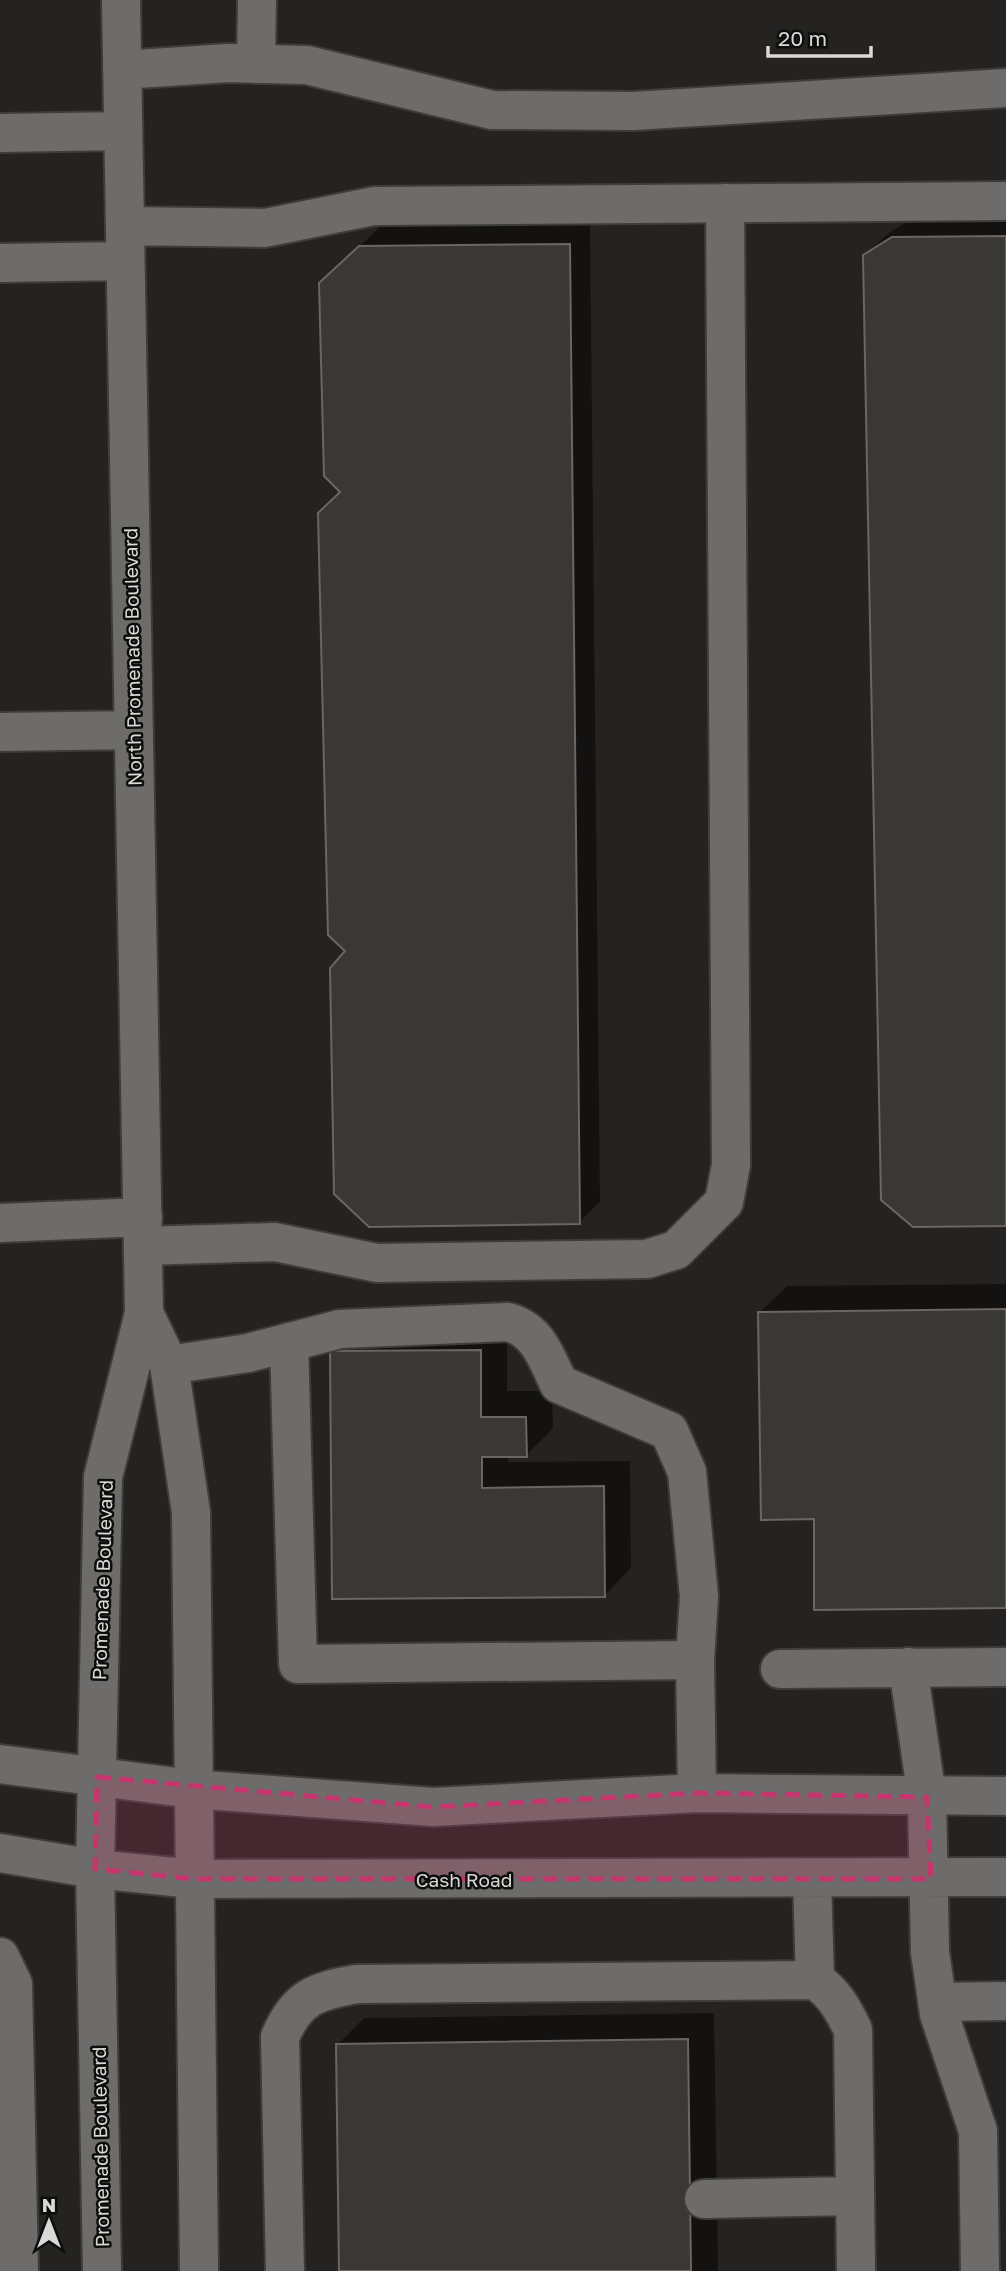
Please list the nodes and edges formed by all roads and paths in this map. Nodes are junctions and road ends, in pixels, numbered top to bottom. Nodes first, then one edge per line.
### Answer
1 (121, 0) edge
2 (257, 0) edge
3 (256, 64) junction
4 (122, 71) junction
5 (1006, 88) edge
6 (123, 131) junction
7 (0, 133) edge
8 (1006, 201) edge
9 (725, 203) junction
10 (125, 243) junction
11 (0, 263) edge
12 (134, 730) junction
13 (0, 732) edge
14 (0, 1223) edge
15 (143, 1232) junction
16 (144, 1313) junction
17 (289, 1342) junction
18 (169, 1365) junction
19 (695, 1660) junction
20 (908, 1667) junction
21 (1006, 1667) edge
22 (780, 1669) dead end
23 (0, 1764) edge
24 (97, 1777) junction
25 (192, 1789) junction
26 (696, 1793) junction
27 (1006, 1796) edge
28 (927, 1797) junction
29 (0, 1853) edge
30 (94, 1869) junction
31 (1006, 1877) edge
32 (193, 1879) junction
33 (811, 1879) junction
34 (930, 1879) junction
35 (0, 1957) edge
36 (814, 1980) junction
37 (1006, 2001) edge
38 (937, 2002) junction
39 (855, 2196) junction
40 (704, 2199) dead end
41 (19, 2271) edge
42 (102, 2271) edge
43 (199, 2271) edge
44 (285, 2271) edge
45 (856, 2271) edge
46 (980, 2271) edge

1 - 4 street, North Promenade Boulevard
2 - 3 street
3 - 4 street
3 - 5 street
4 - 6 street, North Promenade Boulevard
6 - 7 street
6 - 10 street, North Promenade Boulevard
8 - 9 street
9 - 10 street
9 - 15 street
10 - 11 street
10 - 12 street, North Promenade Boulevard
12 - 13 street
12 - 15 street, North Promenade Boulevard
14 - 15 street
15 - 16 street, North Promenade Boulevard
16 - 18 street
16 - 24 street, Promenade Boulevard
17 - 18 street
17 - 19 street
17 - 19 street
18 - 25 street
19 - 26 street
20 - 21 street
20 - 22 street
20 - 28 street
23 - 24 street
24 - 25 street
24 - 30 street, Promenade Boulevard
25 - 26 street
25 - 32 street
26 - 28 street
27 - 28 street
28 - 34 street
29 - 30 street, Cash Road
30 - 32 street, Cash Road
30 - 42 street, Promenade Boulevard
31 - 34 street, Cash Road
32 - 33 street, Cash Road
32 - 43 street
33 - 34 street, Cash Road
33 - 36 street
34 - 38 street
35 - 41 street
36 - 39 street
36 - 44 street
37 - 38 street
38 - 46 street
39 - 40 street
39 - 45 street

